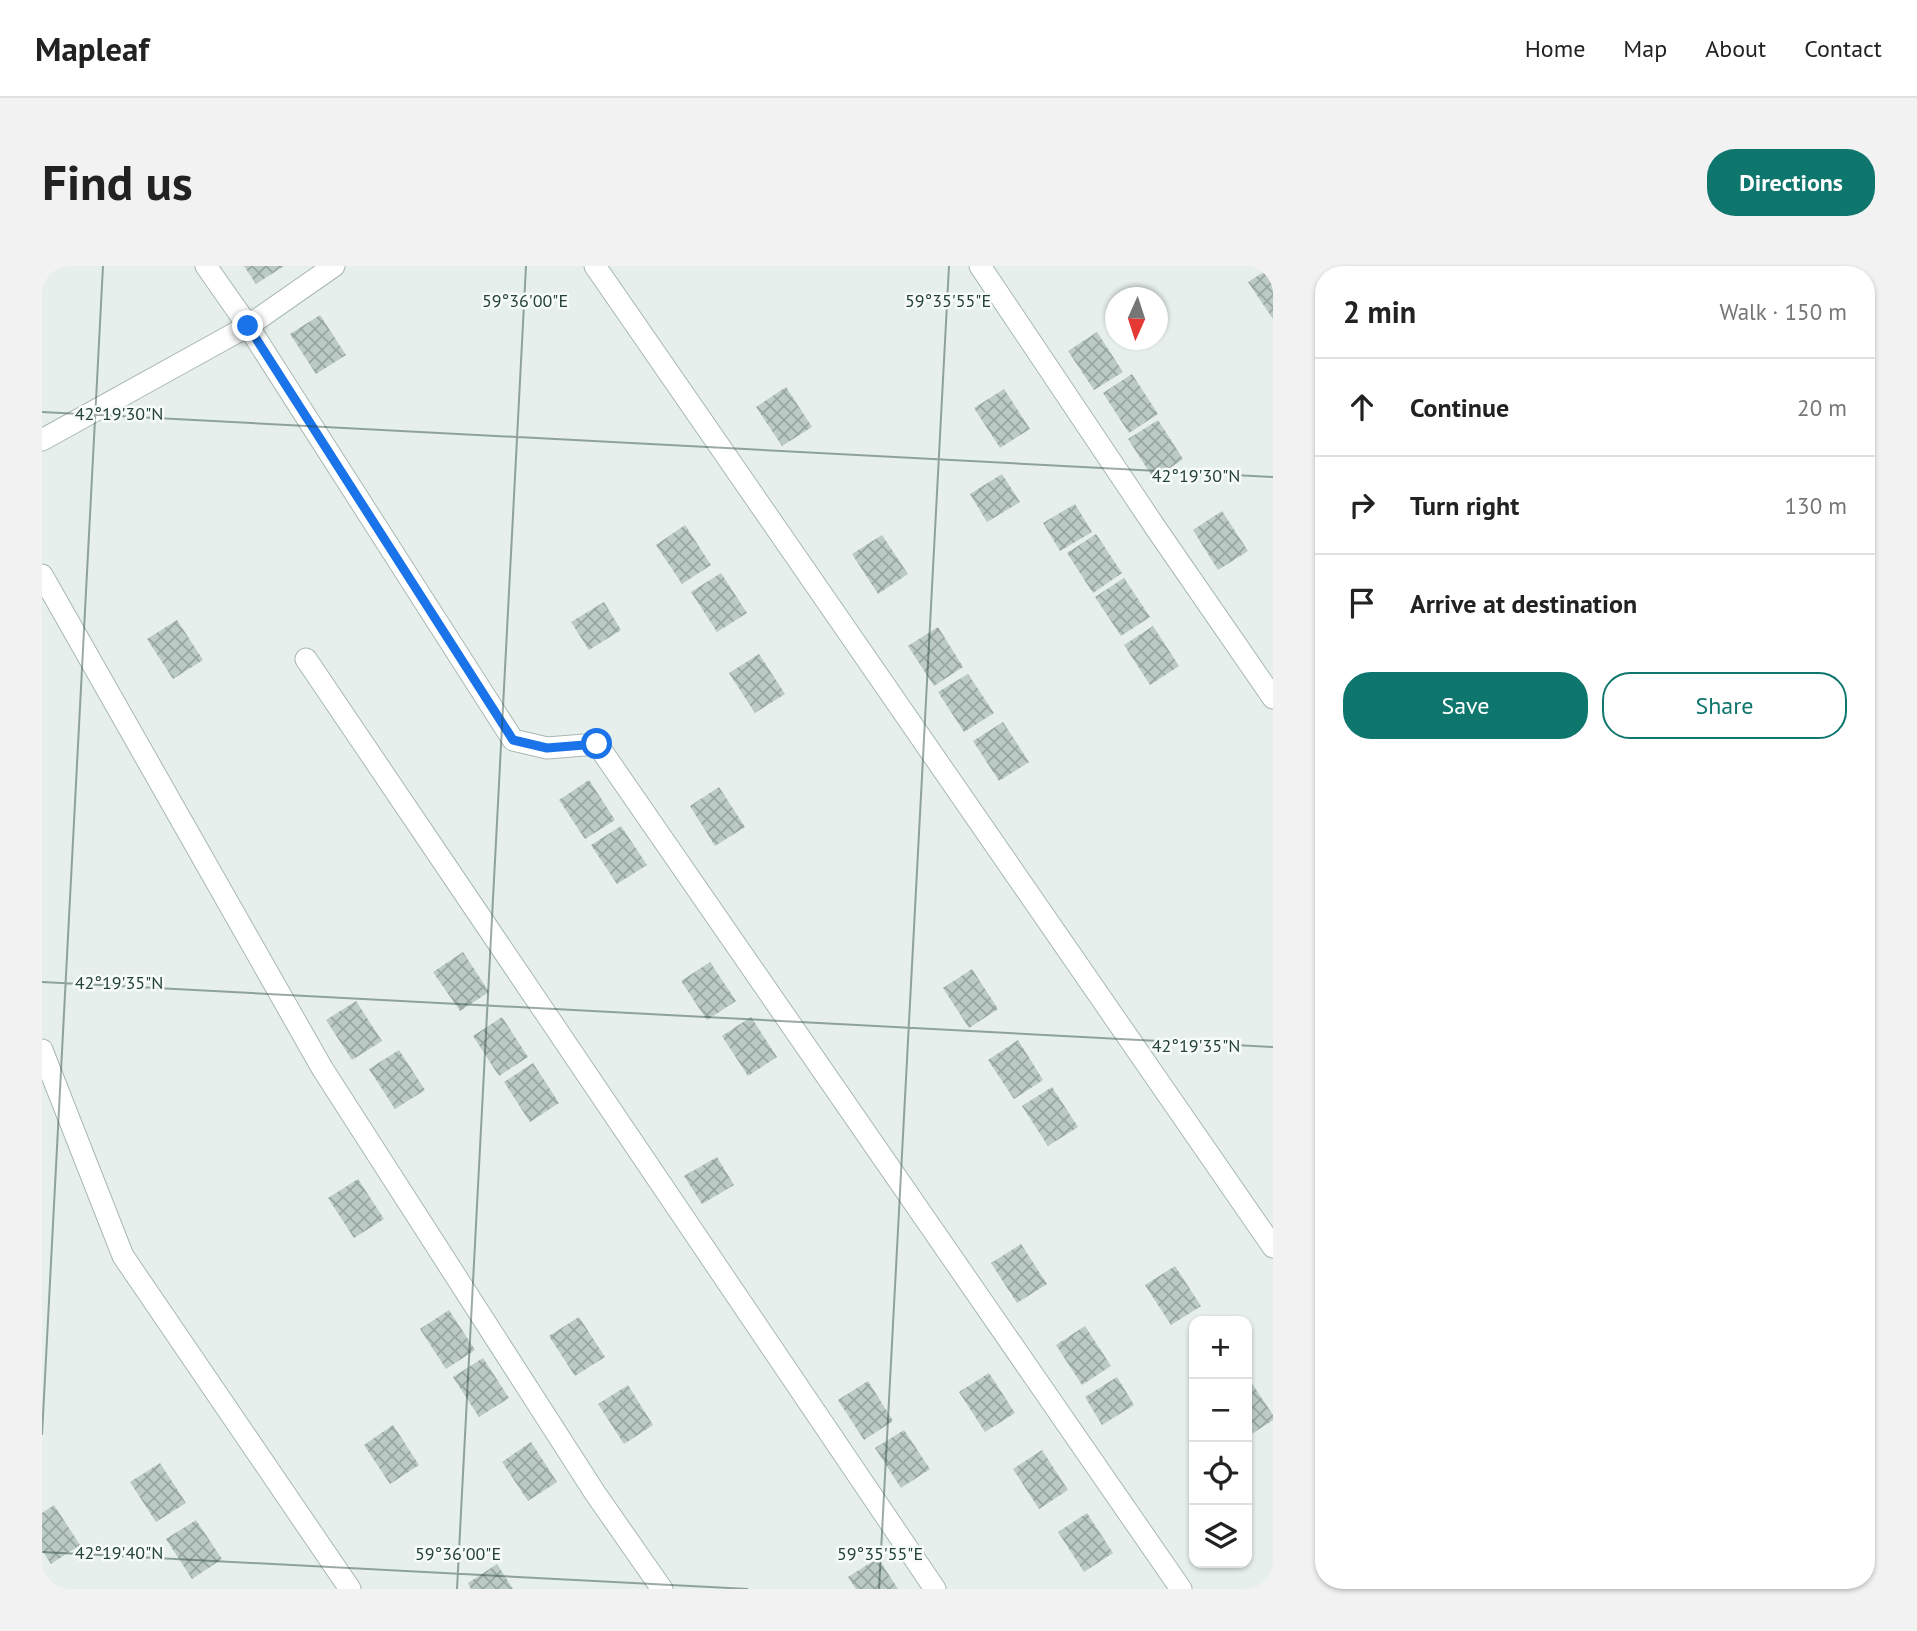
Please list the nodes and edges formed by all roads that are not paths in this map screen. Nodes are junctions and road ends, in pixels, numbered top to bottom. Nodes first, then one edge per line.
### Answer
1 (206, 266) edge
2 (334, 266) edge
3 (595, 266) edge
4 (980, 266) edge
5 (248, 326) junction
6 (42, 440) edge
7 (42, 575) edge
8 (306, 659) dead end
9 (1273, 698) edge
10 (42, 1050) edge
11 (1273, 1247) edge
12 (350, 1589) edge
13 (662, 1589) edge
14 (934, 1589) edge
15 (1181, 1589) edge

1 - 5 street
2 - 5 street
3 - 11 street
4 - 9 street
5 - 6 street
5 - 15 street
7 - 13 street
8 - 14 street
10 - 12 street

